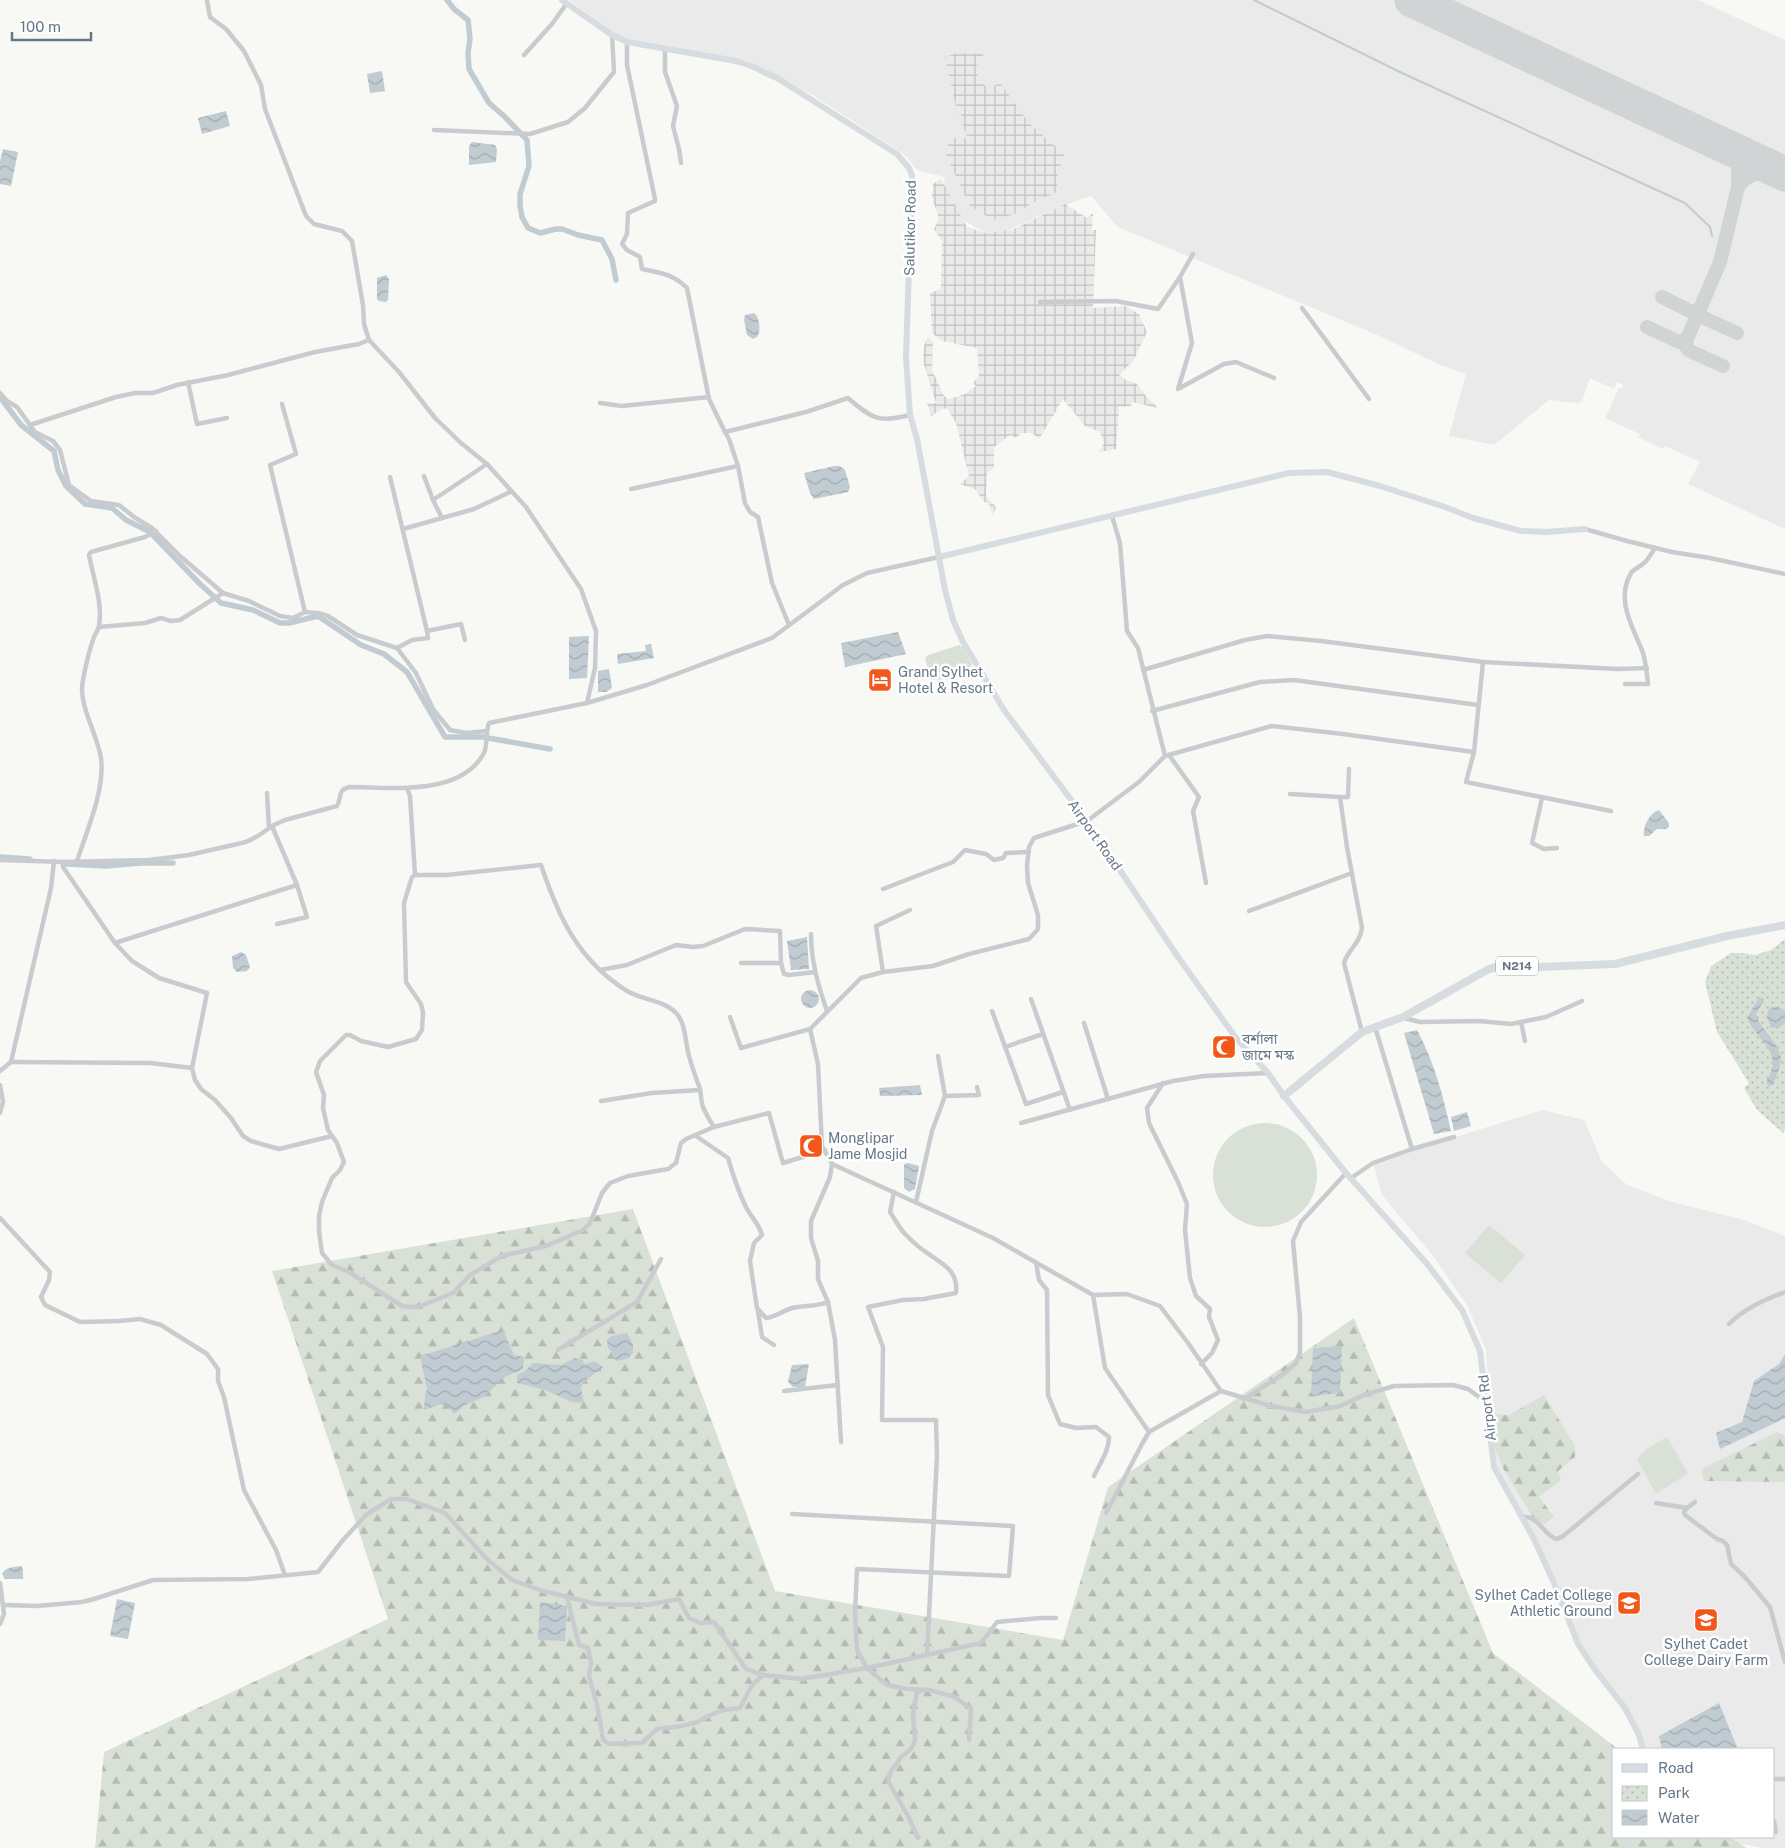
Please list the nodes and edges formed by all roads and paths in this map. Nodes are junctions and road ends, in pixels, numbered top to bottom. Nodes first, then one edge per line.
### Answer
1 (207, 0) edge
2 (564, 2) edge
3 (612, 36) junction
4 (626, 42) junction
5 (665, 49) junction
6 (524, 55) dead end
7 (434, 130) dead end
8 (680, 163) dead end
9 (1193, 254) dead end
10 (1180, 278) junction
11 (1040, 302) dead end
12 (1302, 308) dead end
13 (369, 340) junction
14 (1274, 378) dead end
15 (188, 382) junction
16 (0, 393) edge
17 (709, 397) junction
18 (1369, 399) dead end
19 (600, 402) dead end
20 (282, 404) dead end
21 (910, 415) junction
22 (227, 418) dead end
23 (30, 425) junction
24 (725, 432) junction
25 (487, 464) junction
26 (738, 466) junction
27 (424, 476) dead end
28 (390, 477) dead end
29 (631, 488) dead end
30 (510, 492) junction
31 (432, 500) junction
32 (1112, 516) junction
33 (442, 518) junction
34 (1585, 529) joint
35 (403, 530) junction
36 (153, 533) junction
37 (1655, 548) junction
38 (939, 557) junction
39 (1785, 574) edge
40 (221, 595) junction
41 (305, 612) junction
42 (789, 625) junction
43 (98, 627) junction
44 (427, 631) junction
45 (465, 640) dead end
46 (397, 648) junction
47 (1483, 662) junction
48 (1647, 668) junction
49 (1143, 670) junction
50 (1625, 684) dead end
51 (587, 703) junction
52 (1478, 705) junction
53 (1152, 710) junction
54 (486, 731) junction
55 (1474, 752) junction
56 (1167, 756) junction
57 (1349, 769) dead end
58 (408, 788) junction
59 (267, 793) dead end
60 (1290, 794) dead end
61 (1340, 796) junction
62 (1542, 798) junction
63 (1611, 811) dead end
64 (1087, 821) junction
65 (270, 827) junction
66 (1557, 848) dead end
67 (1029, 852) junction
68 (0, 860) edge
69 (77, 860) junction
70 (54, 862) junction
71 (63, 862) junction
72 (1352, 873) junction
73 (415, 875) junction
74 (1206, 883) dead end
75 (297, 885) junction
76 (882, 889) dead end
77 (910, 910) dead end
78 (1249, 911) dead end
79 (276, 924) dead end
80 (1785, 925) edge
81 (811, 934) dead end
82 (115, 944) junction
83 (741, 963) dead end
84 (781, 963) junction
85 (600, 970) junction
86 (815, 972) junction
87 (883, 972) junction
88 (1031, 999) dead end
89 (1582, 1001) dead end
90 (827, 1011) junction
91 (992, 1011) dead end
92 (730, 1018) dead end
93 (1403, 1018) junction
94 (1521, 1022) junction
95 (1084, 1023) dead end
96 (1375, 1027) junction
97 (810, 1028) junction
98 (1362, 1032) junction
99 (1043, 1034) junction
100 (1525, 1041) dead end
101 (1005, 1047) junction
102 (938, 1056) dead end
103 (10, 1062) junction
104 (192, 1068) junction
105 (0, 1071) edge
106 (1268, 1073) junction
107 (1164, 1084) junction
108 (0, 1085) edge
109 (977, 1087) dead end
110 (700, 1090) junction
111 (1063, 1092) junction
112 (944, 1096) junction
113 (1284, 1096) junction
114 (1108, 1099) junction
115 (602, 1101) dead end
116 (1070, 1110) junction
117 (0, 1113) edge
118 (1021, 1124) dead end
119 (714, 1128) junction
120 (332, 1136) junction
121 (696, 1136) junction
122 (1454, 1137) dead end
123 (1412, 1149) junction
124 (825, 1150) junction
125 (832, 1164) junction
126 (1348, 1175) junction
127 (894, 1192) junction
128 (916, 1202) junction
129 (0, 1218) edge
130 (661, 1259) dead end
131 (1036, 1262) junction
132 (1785, 1292) edge
133 (1093, 1295) junction
134 (828, 1302) junction
135 (758, 1311) junction
136 (1729, 1324) dead end
137 (774, 1345) dead end
138 (558, 1350) dead end
139 (1201, 1364) junction
140 (838, 1385) junction
141 (784, 1391) dead end
142 (1221, 1391) junction
143 (1244, 1398) junction
144 (1487, 1402) junction
145 (1149, 1432) junction
146 (841, 1442) dead end
147 (1638, 1474) dead end
148 (1094, 1476) dead end
149 (1695, 1502) dead end
150 (1656, 1504) dead end
151 (1687, 1508) junction
152 (792, 1514) dead end
153 (1106, 1514) dead end
154 (1521, 1517) junction
155 (933, 1522) junction
156 (931, 1571) junction
157 (285, 1575) junction
158 (0, 1583) edge
159 (567, 1597) junction
160 (4, 1605) junction
161 (1056, 1618) dead end
162 (0, 1624) edge
163 (927, 1655) junction
164 (1785, 1662) edge
165 (867, 1668) junction
166 (762, 1675) junction
167 (929, 1690) junction
168 (969, 1740) dead end
169 (1643, 1748) edge
170 (1775, 1826) edge
171 (1776, 1832) dead end
172 (918, 1838) dead end

1 - 13 street
2 - 3 main road, Salutikor Road
2 - 6 street
3 - 4 main road, Salutikor Road
3 - 7 street
4 - 5 main road, Salutikor Road
4 - 17 street
5 - 8 street
5 - 21 main road, Salutikor Road
9 - 10 street
10 - 11 street
10 - 14 street
12 - 18 street
13 - 15 street
13 - 25 street
15 - 22 street
15 - 23 street
16 - 23 street
17 - 19 street
17 - 24 street
20 - 41 street
21 - 24 street
21 - 38 main road, Salutikor Road
23 - 36 street
24 - 26 street
25 - 30 street
25 - 31 street
26 - 29 street
26 - 42 street
27 - 31 street
28 - 35 street
30 - 33 street
30 - 51 street
31 - 33 street
32 - 34 main road
32 - 38 main road
32 - 49 street
33 - 35 street
34 - 37 street
35 - 44 street
36 - 40 street
36 - 43 street
37 - 39 street
37 - 48 street
38 - 42 street
38 - 64 main road, Airport Road
40 - 41 street
40 - 43 street
41 - 46 street
42 - 51 street
43 - 69 street
44 - 45 street
44 - 46 street
46 - 54 street
47 - 48 street
47 - 49 street
47 - 52 street
48 - 50 street
49 - 53 street
51 - 54 street
52 - 53 street
52 - 55 street
53 - 56 street
54 - 58 street
55 - 56 street
55 - 62 street
56 - 64 street
56 - 74 street
57 - 61 street
58 - 65 street
58 - 73 street
59 - 65 street
60 - 61 street
61 - 72 street
62 - 63 street
62 - 66 street
64 - 67 street
64 - 106 main road, Airport Road
65 - 69 street
65 - 75 street
67 - 76 street
67 - 87 street
68 - 70 street
69 - 71 street
70 - 71 street
70 - 103 street
71 - 82 street
72 - 78 street
72 - 98 street
73 - 85 street
73 - 120 street
75 - 79 street
75 - 82 street
77 - 87 street
80 - 93 highway, N214
81 - 86 street
82 - 104 street
83 - 84 street
84 - 85 street
84 - 86 street
85 - 110 street
86 - 90 street
87 - 90 street
88 - 99 street
89 - 94 street
90 - 97 street
91 - 101 street
92 - 97 street
93 - 94 street
93 - 96 highway, N214
94 - 100 street
95 - 114 street
96 - 98 highway, N214
96 - 123 street
97 - 124 street
98 - 113 highway, N214
99 - 101 street
99 - 111 street
101 - 111 street
102 - 112 street
103 - 104 street
103 - 105 street
104 - 120 street
106 - 107 street
106 - 113 main road, Airport Road
107 - 114 street
107 - 139 street
108 - 117 street
109 - 112 street
110 - 115 street
110 - 119 street
111 - 116 street
112 - 128 street
113 - 126 main road, Airport Rd
114 - 116 street
116 - 118 street
119 - 121 street
119 - 124 street
120 - 121 street
121 - 135 street
122 - 123 street
123 - 126 street
124 - 125 street
125 - 127 street
125 - 134 street
126 - 143 street
126 - 144 main road, Airport Rd
127 - 128 street
127 - 155 street
128 - 131 street
129 - 157 street
130 - 138 street
131 - 133 street
131 - 148 street
132 - 136 street
133 - 139 street
133 - 145 street
134 - 135 street
134 - 140 street
135 - 137 street
139 - 142 street
140 - 141 street
140 - 146 street
142 - 143 street
142 - 145 street
143 - 144 street
144 - 154 main road, Airport Rd
145 - 153 street
147 - 154 street
149 - 151 street
150 - 151 street
151 - 164 street
152 - 155 street
154 - 169 main road, Airport Rd
155 - 156 street
155 - 156 street
156 - 163 street
156 - 165 street
157 - 159 street
157 - 160 street
158 - 160 street
159 - 166 street
159 - 166 street
160 - 162 street
161 - 163 street
163 - 165 street
165 - 166 street
165 - 167 street
167 - 168 street
167 - 172 street
170 - 171 street

